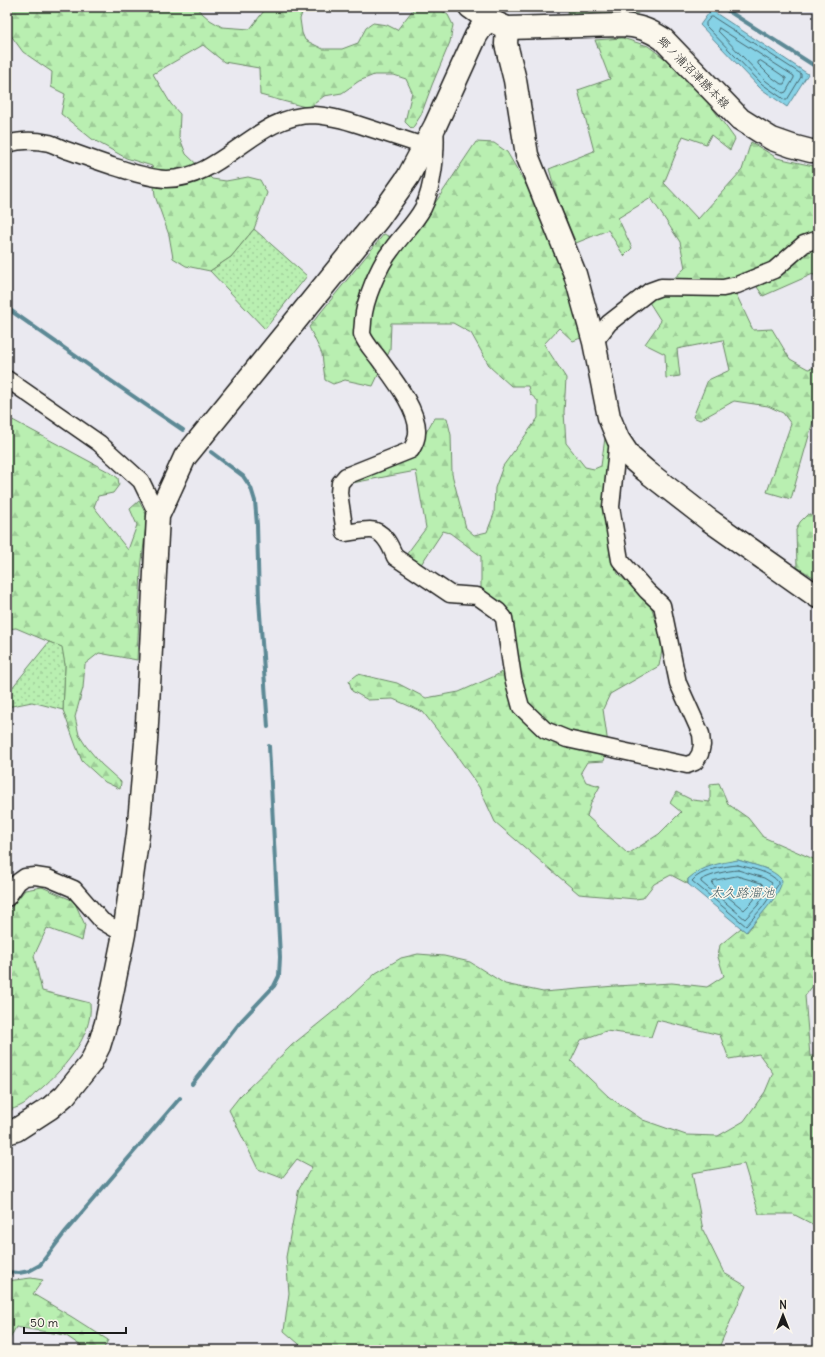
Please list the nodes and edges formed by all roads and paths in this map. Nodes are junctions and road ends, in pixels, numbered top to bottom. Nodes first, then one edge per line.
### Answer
1 (479, 13) edge
2 (507, 28) junction
3 (435, 126) junction
4 (7, 144) edge
5 (424, 146) junction
6 (818, 151) edge
7 (818, 239) edge
8 (594, 342) junction
9 (7, 379) edge
10 (618, 439) junction
11 (158, 516) junction
12 (818, 597) edge
13 (7, 898) edge
14 (124, 934) junction
15 (7, 1133) edge

1 - 2 street, 郷ノ浦沼津勝本線
1 - 3 street
2 - 6 street, 郷ノ浦沼津勝本線
2 - 8 street
3 - 5 street
3 - 10 street
4 - 5 street
5 - 11 street
7 - 8 street
8 - 10 street
9 - 11 street
10 - 12 street
11 - 14 street
13 - 14 street
14 - 15 street

